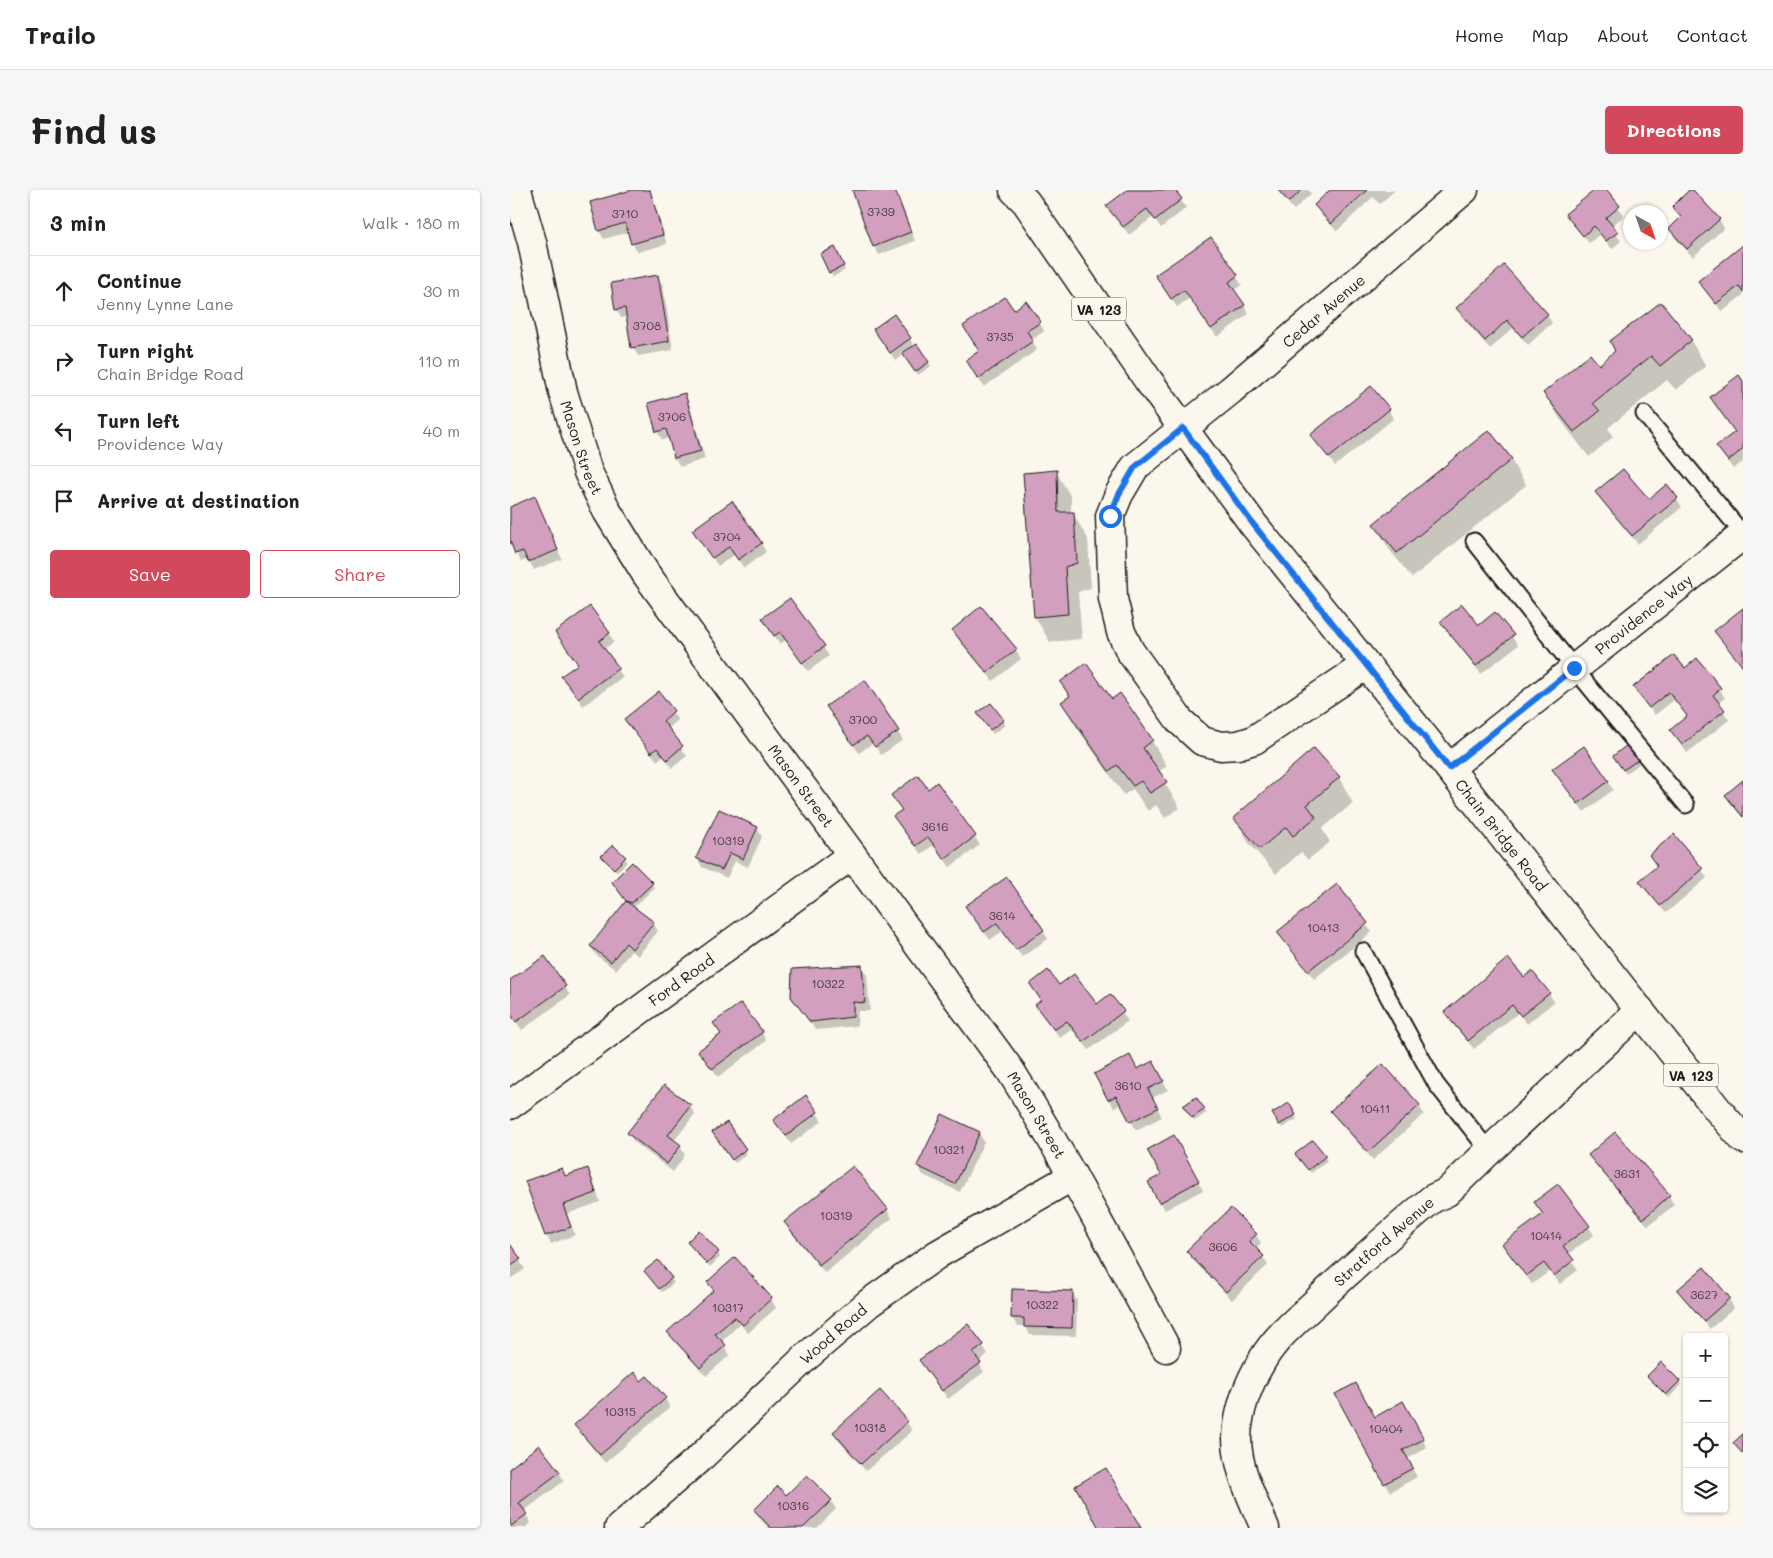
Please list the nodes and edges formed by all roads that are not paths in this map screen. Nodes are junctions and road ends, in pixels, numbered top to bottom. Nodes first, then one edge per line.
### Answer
1 (517, 190) edge
2 (1014, 190) edge
3 (1464, 190) edge
4 (521, 246) edge
5 (1644, 414) dead end
6 (1183, 428) junction
7 (1743, 535) edge
8 (1474, 541) dead end
9 (1366, 665) junction
10 (1574, 668) junction
11 (1449, 768) junction
12 (1686, 805) dead end
13 (852, 855) junction
14 (1363, 951) dead end
15 (1640, 1010) junction
16 (510, 1105) edge
17 (1743, 1139) edge
18 (1489, 1151) junction
19 (1073, 1176) junction
20 (1166, 1348) dead end
21 (619, 1528) edge
22 (1265, 1528) edge

1 - 4 street, Mason Street
2 - 6 street, Chain Bridge Road / VA 123
3 - 6 street, Cedar Avenue
4 - 13 street, Mason Street
5 - 7 lane
6 - 9 street, Chain Bridge Road / VA 123
6 - 9 street, Cedar Avenue
7 - 10 street, Providence Way
8 - 10 lane
9 - 11 street, Chain Bridge Road / VA 123
10 - 11 street, Providence Way
10 - 12 lane
11 - 15 street, Chain Bridge Road / VA 123
13 - 16 street, Ford Road
13 - 19 street, Mason Street
14 - 18 lane
15 - 17 street, Chain Bridge Road / VA 123
15 - 18 street, Stratford Avenue
18 - 22 street, Stratford Avenue
19 - 20 street, Mason Street
19 - 21 street, Wood Road

